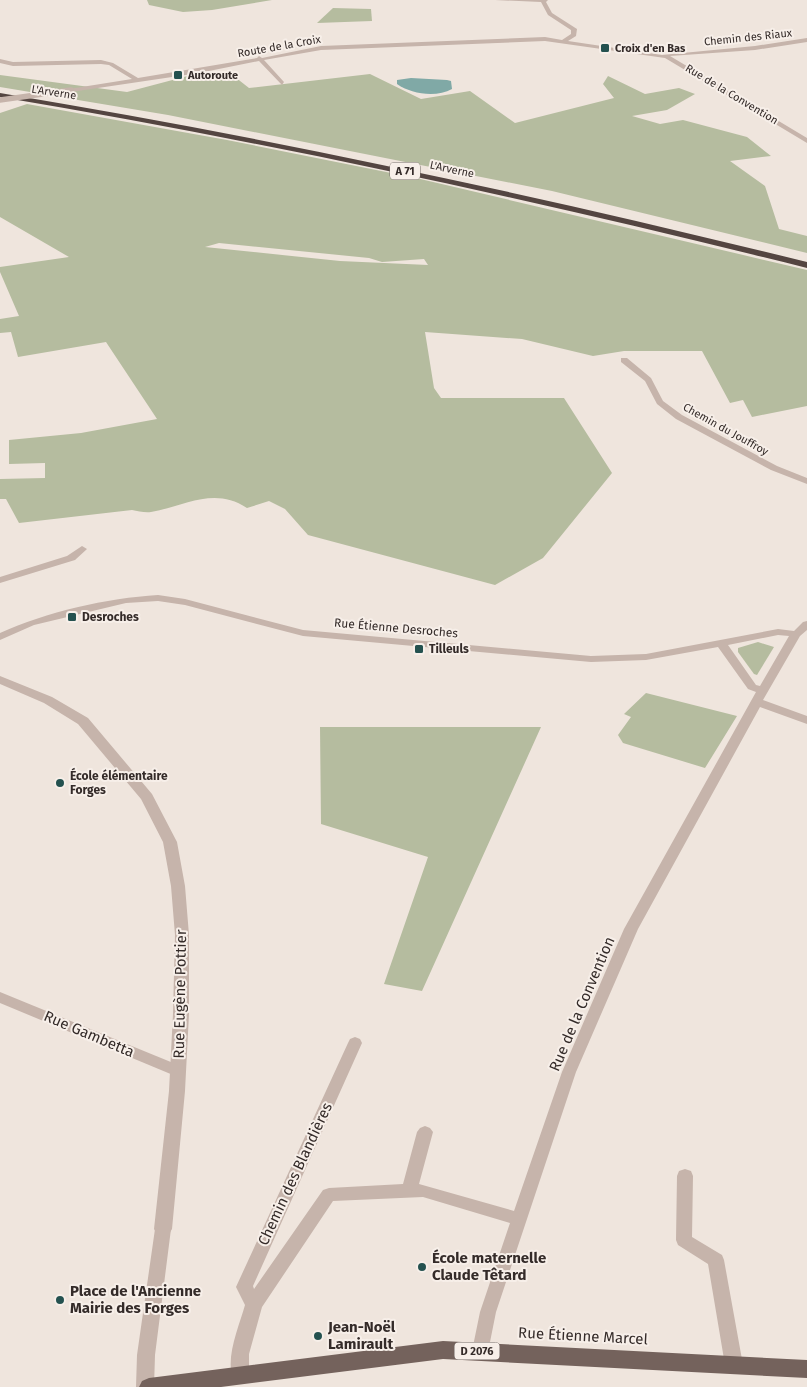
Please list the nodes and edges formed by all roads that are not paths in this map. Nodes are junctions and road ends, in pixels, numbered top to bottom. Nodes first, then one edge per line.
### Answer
1 (497, 0) edge
2 (545, 1) edge
3 (807, 40) edge
4 (564, 41) junction
5 (661, 56) junction
6 (259, 58) junction
7 (0, 61) edge
8 (137, 80) junction
9 (282, 83) dead end
10 (0, 91) edge
11 (0, 95) edge
12 (0, 100) edge
13 (807, 141) edge
14 (807, 259) edge
15 (807, 265) edge
16 (624, 360) dead end
17 (807, 481) edge
18 (82, 549) dead end
19 (0, 580) edge
20 (807, 624) edge
21 (796, 634) junction
22 (0, 637) edge
23 (721, 643) junction
24 (0, 680) edge
25 (760, 696) junction
26 (807, 720) edge
27 (0, 997) edge
28 (355, 1043) dead end
29 (178, 1071) junction
30 (425, 1132) dead end
31 (685, 1176) dead end
32 (409, 1190) junction
33 (520, 1219) junction
34 (163, 1229) joint
35 (254, 1304) junction
36 (481, 1351) junction
37 (734, 1365) junction
38 (807, 1369) edge
39 (240, 1376) junction
40 (145, 1387) edge
41 (149, 1387) edge

1 - 2 street
2 - 4 street
3 - 5 street, Chemin des Riaux
4 - 5 street, Rue de la Convention
4 - 6 street, Route de la Croix
5 - 13 street, Rue de la Convention
6 - 8 street, Route de la Croix
6 - 9 street
7 - 8 street
8 - 12 street, Route de la Croix, bridge
10 - 14 highway, L'Arverne / A 71
11 - 15 highway, L'Arverne / A 71
16 - 17 street, Chemin du Jouffroy
18 - 19 street
20 - 21 street, Rue de la Convention
21 - 23 street, Rue Étienne Desroches
21 - 25 street, Rue de la Convention
22 - 23 street, Rue Étienne Desroches
23 - 25 street
24 - 29 street, Rue Eugène Pottier
25 - 26 street
25 - 33 street, Rue de la Convention
27 - 29 street, Rue Gambetta
28 - 35 street, Chemin des Blandières
29 - 34 street, Rue Eugène Pottier
30 - 32 street
31 - 37 street
32 - 33 street
32 - 35 street
33 - 36 street, Rue de la Convention
34 - 40 street, Rue Eugène Pottier
35 - 39 street
36 - 37 main road, Rue Étienne Marcel / D 2076
36 - 39 main road, Rue Étienne Marcel / D 2076
37 - 38 main road, Rue Étienne Marcel / D 2076
39 - 41 main road, Rue Étienne Marcel / D 2076

